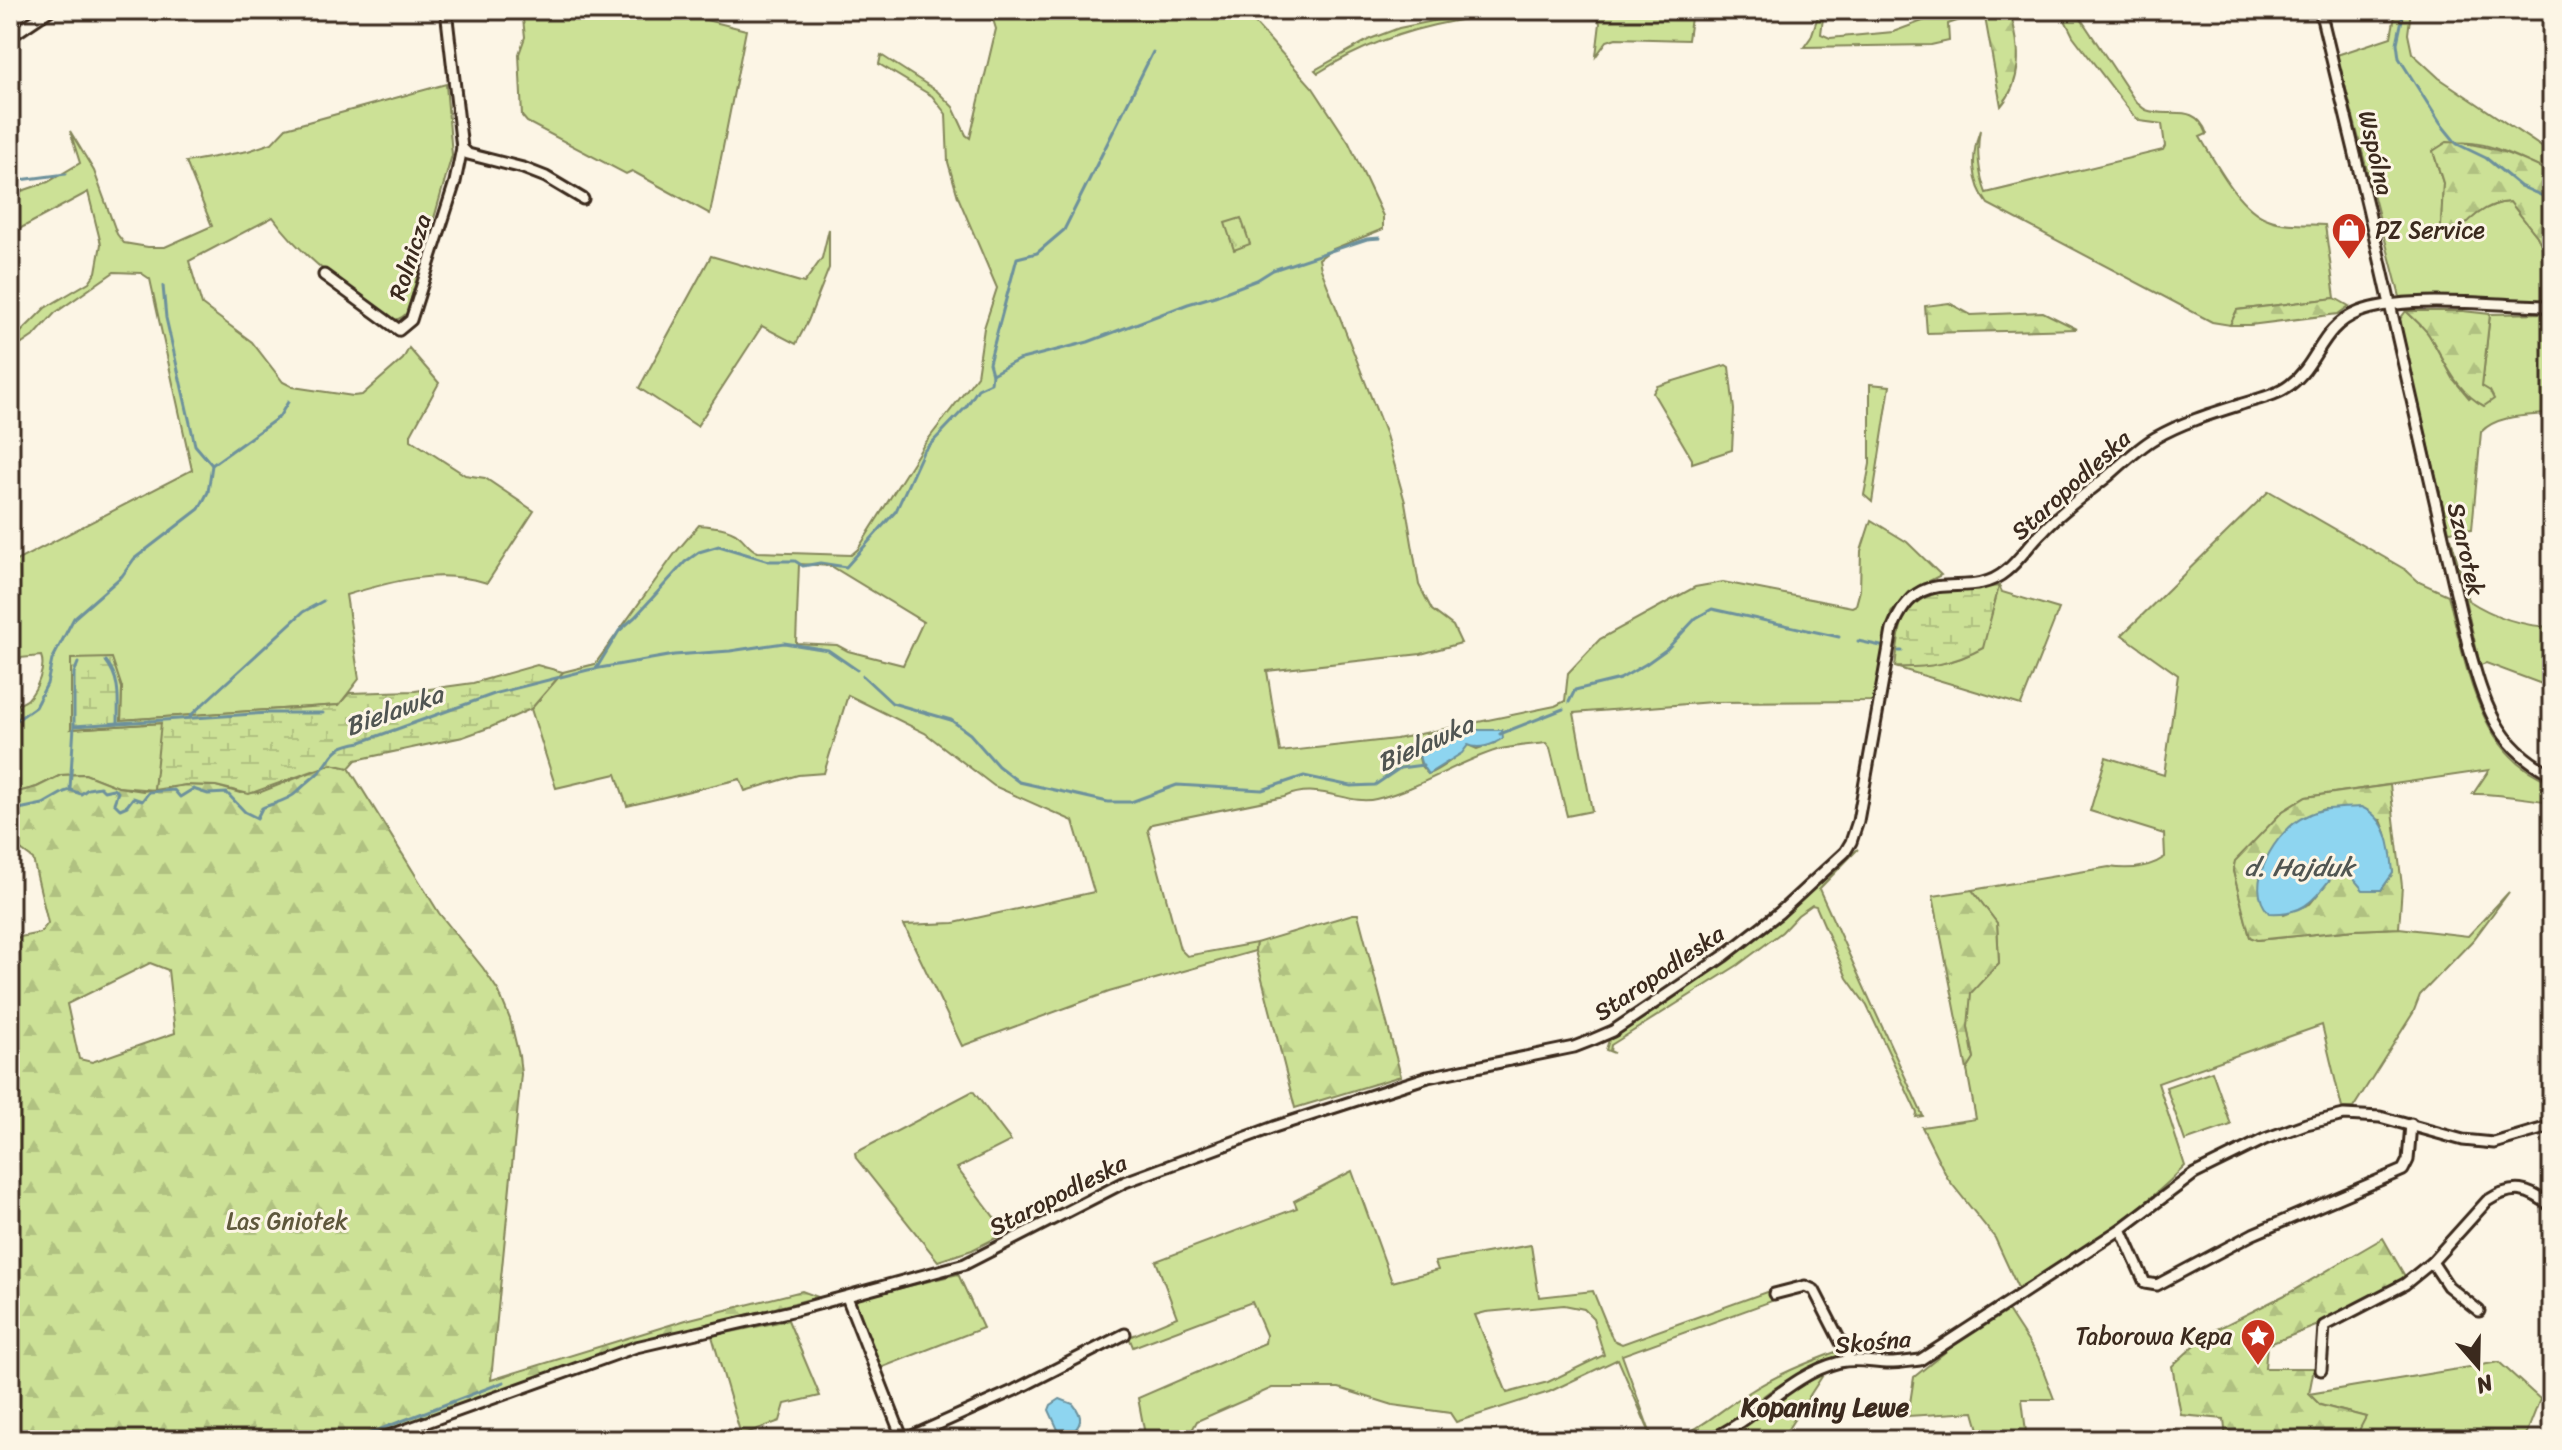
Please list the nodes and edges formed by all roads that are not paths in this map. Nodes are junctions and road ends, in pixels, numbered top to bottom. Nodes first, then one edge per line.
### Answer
1 (50, 10) edge
2 (446, 10) edge
3 (2320, 10) edge
4 (10, 37) edge
5 (462, 148) junction
6 (583, 199) dead end
7 (324, 275) dead end
8 (2390, 305) junction
9 (2552, 306) edge
10 (2552, 774) edge
11 (2411, 1124) junction
12 (2552, 1126) edge
13 (2552, 1207) edge
14 (2121, 1229) junction
15 (2432, 1262) junction
16 (1774, 1294) dead end
17 (847, 1297) junction
18 (2479, 1311) dead end
19 (1125, 1334) dead end
20 (1850, 1360) junction
21 (2321, 1370) dead end
22 (377, 1440) edge
23 (1709, 1440) edge

1 - 4 street
2 - 5 street, Rolnicza
3 - 8 street, Wspólna
5 - 6 street
5 - 7 street, Rolnicza
8 - 9 street, Staropodleska
8 - 10 street, Szarotek
8 - 17 street, Staropodleska
11 - 12 street, Skośna
11 - 14 street, Skośna
11 - 14 street
13 - 15 street
14 - 20 street, Skośna
15 - 18 street
15 - 21 street
16 - 20 street
17 - 19 street
17 - 22 street, Staropodleska
20 - 23 street, Skośna

